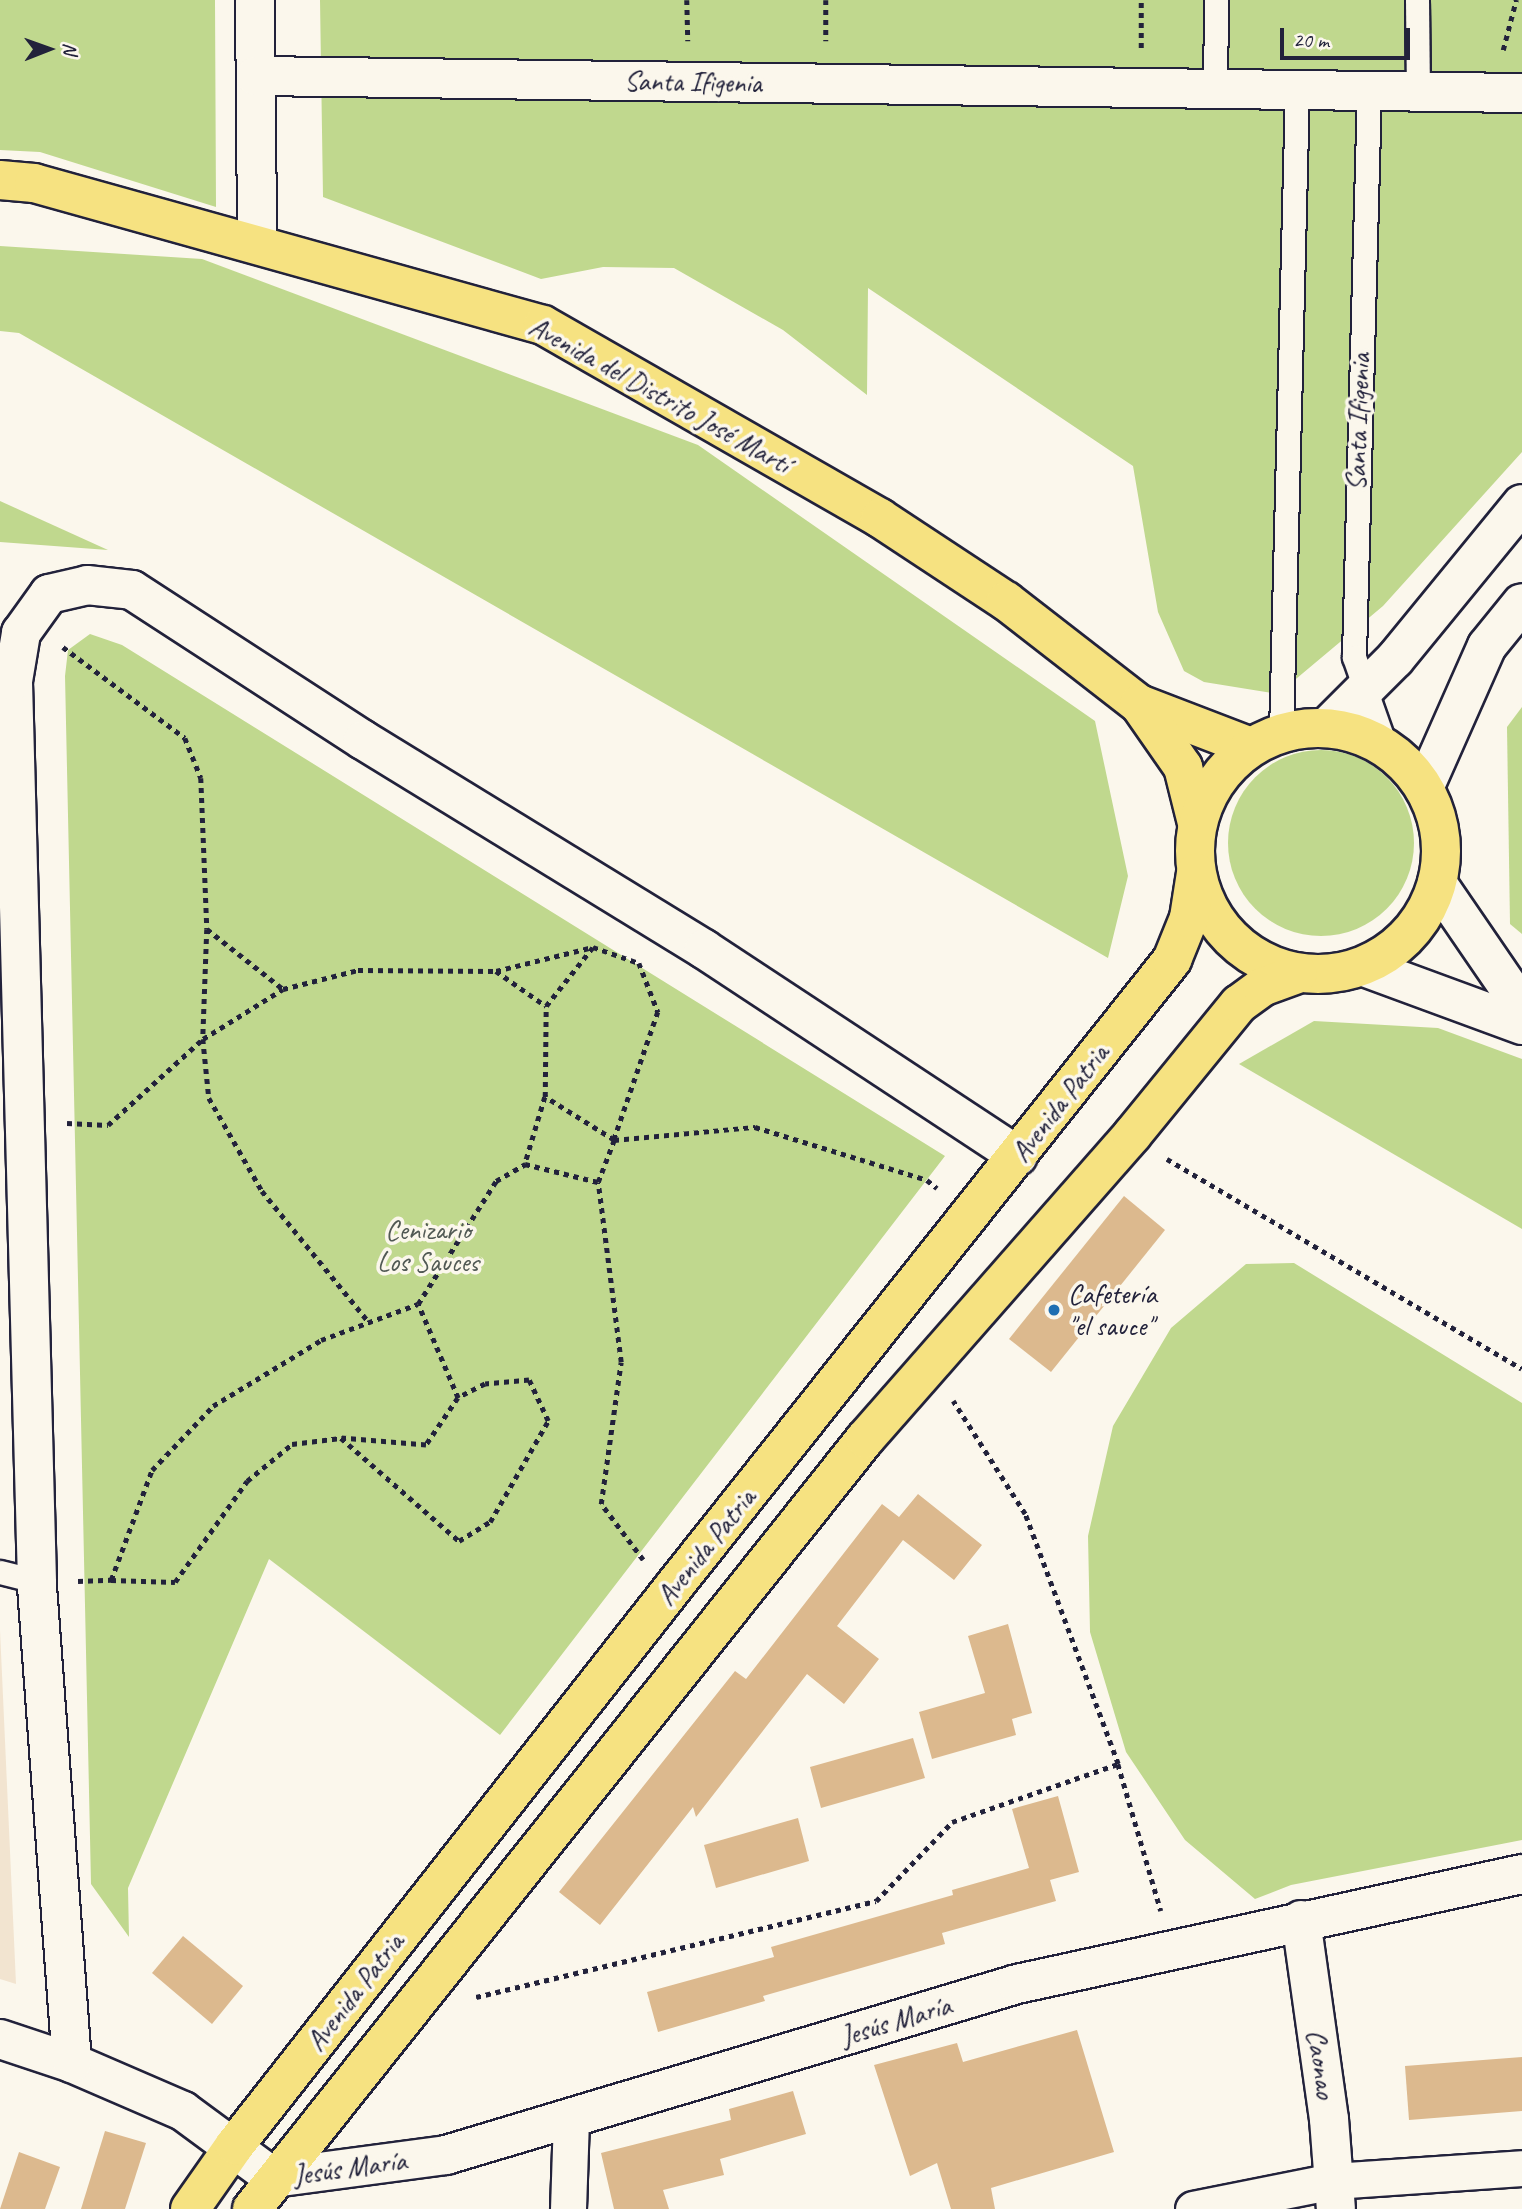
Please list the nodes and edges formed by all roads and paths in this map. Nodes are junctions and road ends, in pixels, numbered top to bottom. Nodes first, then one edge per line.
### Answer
1 (255, 0) edge
2 (1216, 0) edge
3 (1417, 0) edge
4 (1516, 0) edge
5 (256, 76) junction
6 (1215, 88) junction
7 (1297, 90) junction
8 (1370, 90) junction
9 (1418, 92) junction
10 (1507, 93) edge
11 (0, 180) edge
12 (257, 244) junction
13 (1522, 504) edge
14 (1522, 603) edge
15 (27, 620) junction
16 (1363, 694) junction
17 (1139, 704) junction
18 (1327, 727) junction
19 (1266, 740) junction
20 (1386, 748) junction
21 (1424, 788) junction
22 (1197, 823) junction
23 (1196, 873) junction
24 (1437, 883) junction
25 (207, 929) junction
26 (593, 947) junction
27 (1364, 967) junction
28 (496, 971) junction
29 (1298, 974) junction
30 (283, 989) junction
31 (546, 1006) junction
32 (1522, 1007) edge
33 (1522, 1025) edge
34 (203, 1039) junction
35 (545, 1097) junction
36 (28, 1121) junction
37 (1132, 1135) junction
38 (614, 1140) junction
39 (1018, 1156) junction
40 (525, 1164) junction
41 (598, 1182) junction
42 (971, 1214) junction
43 (418, 1304) junction
44 (368, 1321) junction
45 (930, 1365) junction
46 (1522, 1369) edge
47 (458, 1398) junction
48 (341, 1438) junction
49 (0, 1572) edge
50 (111, 1580) junction
51 (37, 1581) junction
52 (675, 1585) junction
53 (1118, 1764) junction
54 (1522, 1874) edge
55 (1301, 1920) junction
56 (1172, 1949) junction
57 (407, 2014) junction
58 (0, 2039) edge
59 (72, 2063) junction
60 (571, 2118) junction
61 (235, 2145) junction
62 (1522, 2168) edge
63 (274, 2178) junction
64 (1334, 2195) edge
65 (190, 2209) edge
66 (252, 2209) edge
67 (568, 2209) edge
68 (1193, 2209) edge

1 - 5 street
2 - 6 lane
3 - 9 lane
4 - 10 path
5 - 6 street, Santa Ifigenia
5 - 12 street
6 - 7 street, Santa Ifigenia
7 - 8 street, Santa Ifigenia
7 - 19 lane
8 - 9 street, Santa Ifigenia
8 - 16 lane, Santa Ifigenia
9 - 10 street, Santa Ifigenia
11 - 12 main road, Avenida del Distrito José Martí
12 - 17 main road, Avenida del Distrito José Martí
13 - 16 street
14 - 21 street
15 - 25 path
15 - 36 street
15 - 39 street
16 - 18 street
16 - 20 lane, Santa Ifigenia
17 - 19 main road, Avenida del Distrito José Martí
17 - 22 main road, Avenida del Distrito José Martí
18 - 19 main road
18 - 20 main road
19 - 22 main road
20 - 21 main road
21 - 24 main road
22 - 23 main road
23 - 29 main road
23 - 39 main road, Avenida Patria
24 - 27 main road
24 - 32 street
25 - 30 path
25 - 34 path
26 - 28 path
26 - 31 path
26 - 38 path
27 - 29 main road
27 - 33 street
28 - 30 path
28 - 31 path
29 - 37 main road, Avenida Patria
30 - 34 path
31 - 35 path
34 - 36 path
34 - 44 path
35 - 38 path
35 - 40 path
36 - 51 street
37 - 45 main road, Avenida Patria
37 - 46 path
38 - 41 path
38 - 42 path
39 - 42 main road, Avenida Patria
40 - 41 path
40 - 43 path
41 - 52 path
42 - 52 main road, Avenida Patria
43 - 44 path
43 - 47 path
44 - 50 path
45 - 53 path
45 - 57 main road, Avenida Patria
47 - 48 path
47 - 48 path
48 - 50 path
49 - 51 lane
50 - 51 path
51 - 59 street
52 - 61 main road, Avenida Patria
53 - 56 path
53 - 57 path
54 - 55 street, Jesús María
55 - 56 street, Jesús María
55 - 64 street, Caonao
56 - 60 street, Jesús María
57 - 63 main road, Avenida Patria
58 - 59 street
59 - 61 street
60 - 63 street, Jesús María
60 - 67 street
61 - 63 street
61 - 65 main road, Avenida Patria
62 - 64 street
63 - 66 main road, Avenida Patria
64 - 68 street

